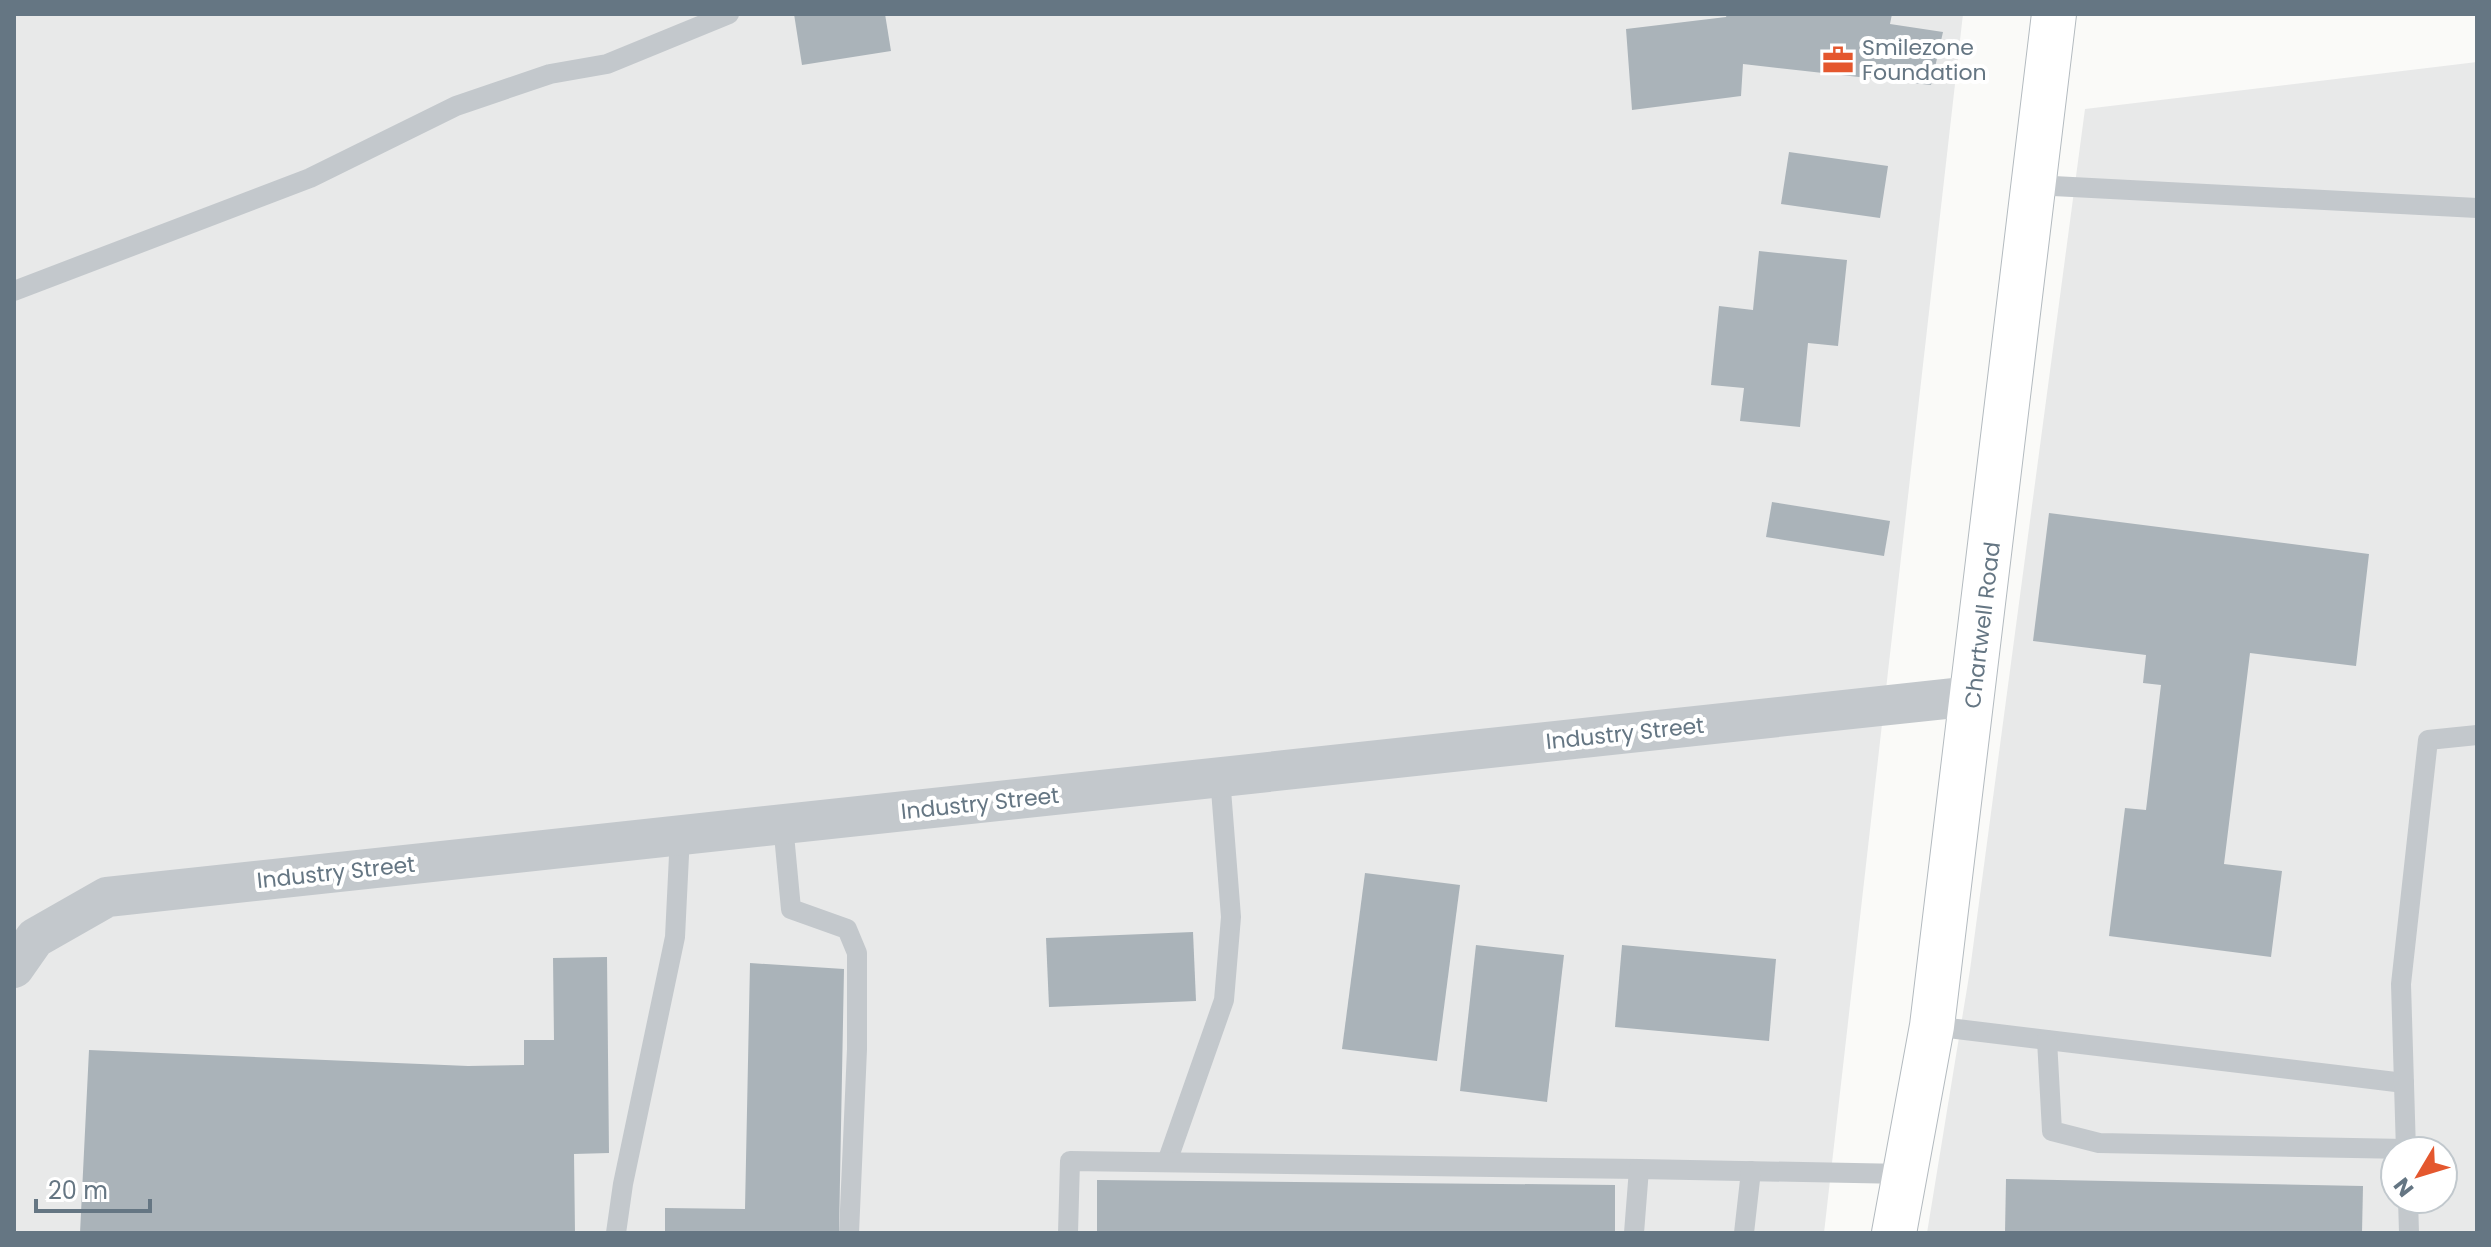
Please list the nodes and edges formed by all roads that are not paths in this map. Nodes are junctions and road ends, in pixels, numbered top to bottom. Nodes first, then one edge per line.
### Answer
1 (729, 14) edge
2 (2054, 14) edge
3 (2034, 185) junction
4 (2477, 208) edge
5 (14, 291) edge
6 (1973, 696) junction
7 (2477, 735) edge
8 (1220, 777) junction
9 (783, 824) junction
10 (680, 835) junction
11 (14, 968) edge
12 (1932, 1026) junction
13 (2047, 1040) junction
14 (2404, 1083) junction
15 (2406, 1135) edge
16 (2379, 1149) edge
17 (1167, 1162) junction
18 (1639, 1169) junction
19 (1751, 1171) junction
20 (1905, 1174) junction
21 (616, 1233) edge
22 (849, 1233) edge
23 (1068, 1233) edge
24 (1634, 1233) edge
25 (1744, 1233) edge
26 (1894, 1233) edge

1 - 5 lane
2 - 3 street, Chartwell Road
3 - 4 lane
3 - 6 street, Chartwell Road
6 - 8 street, Industry Street
6 - 12 street, Chartwell Road
7 - 14 lane
8 - 9 street, Industry Street
8 - 17 lane
9 - 10 street, Industry Street
9 - 22 lane
10 - 11 street, Industry Street
10 - 21 lane
12 - 13 lane
12 - 20 street, Chartwell Road
13 - 14 lane
13 - 16 lane
14 - 15 lane
17 - 18 lane
17 - 23 lane
18 - 19 lane
18 - 24 lane
19 - 20 lane
19 - 25 lane
20 - 26 street, Chartwell Road

